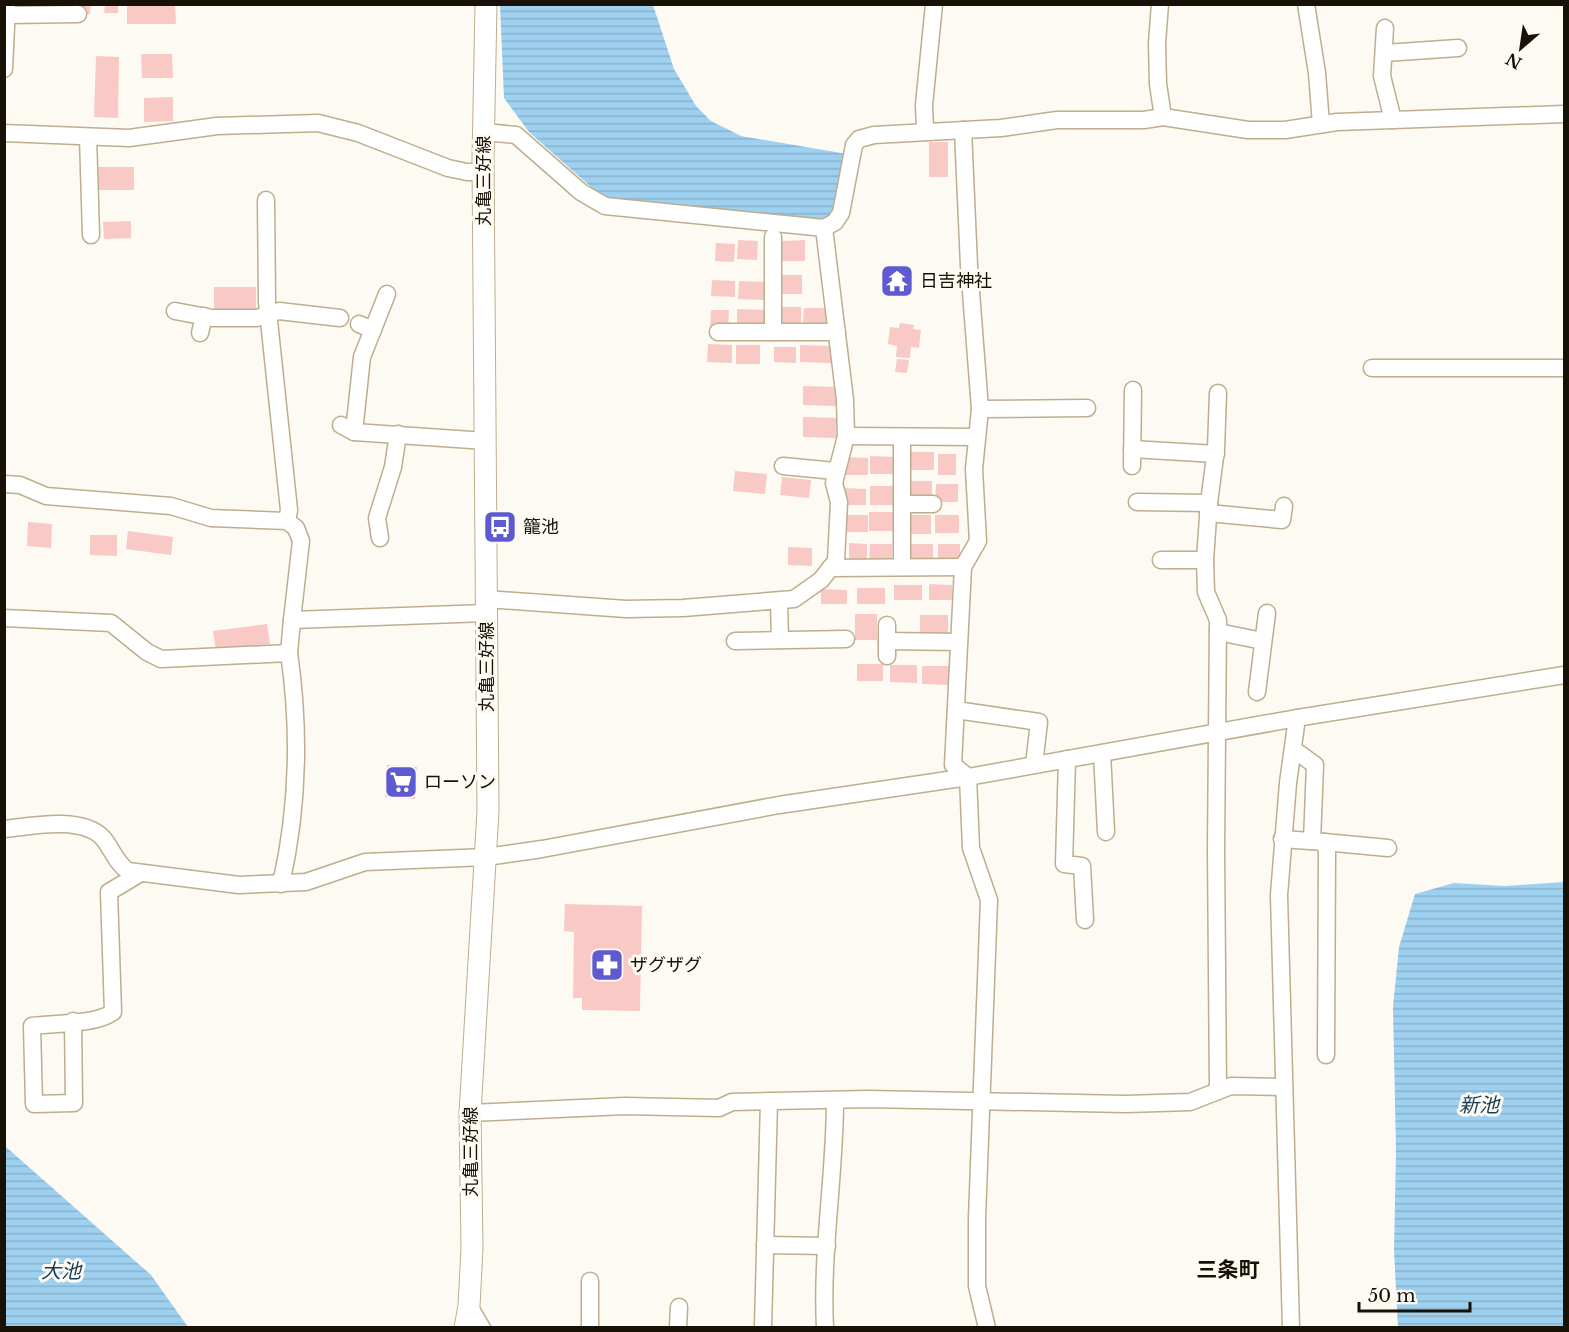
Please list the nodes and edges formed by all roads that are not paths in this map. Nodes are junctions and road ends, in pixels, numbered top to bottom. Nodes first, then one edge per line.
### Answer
1 (486, 4) edge
2 (934, 4) edge
3 (1160, 4) edge
4 (1306, 4) edge
5 (6, 8) edge
6 (78, 14) dead end
7 (1385, 28) dead end
8 (1458, 48) dead end
9 (1385, 53) junction
10 (4, 69) edge
11 (1564, 114) edge
12 (1162, 117) junction
13 (1393, 120) junction
14 (1321, 124) junction
15 (925, 130) junction
16 (963, 130) junction
17 (485, 132) junction
18 (4, 133) edge
19 (88, 137) junction
20 (483, 172) junction
21 (266, 200) dead end
22 (824, 228) junction
23 (91, 235) dead end
24 (773, 237) dead end
25 (387, 294) dead end
26 (176, 311) dead end
27 (268, 314) junction
28 (204, 316) junction
29 (340, 318) dead end
30 (718, 332) dead end
31 (773, 332) junction
32 (837, 332) junction
33 (200, 333) dead end
34 (1372, 368) dead end
35 (1564, 368) edge
36 (1134, 390) dead end
37 (1218, 393) dead end
38 (1088, 408) dead end
39 (980, 409) junction
40 (398, 434) junction
41 (846, 436) junction
42 (902, 437) junction
43 (977, 437) junction
44 (486, 441) junction
45 (1132, 449) junction
46 (1216, 454) junction
47 (783, 466) dead end
48 (1132, 466) dead end
49 (835, 471) junction
50 (4, 484) edge
51 (1137, 502) dead end
52 (902, 504) junction
53 (933, 504) dead end
54 (1284, 506) dead end
55 (1208, 508) junction
56 (287, 521) junction
57 (380, 538) dead end
58 (1161, 560) dead end
59 (1205, 560) junction
60 (902, 567) junction
61 (963, 567) junction
62 (830, 568) junction
63 (779, 601) junction
64 (487, 606) junction
65 (1267, 613) dead end
66 (4, 618) edge
67 (292, 620) junction
68 (1218, 632) junction
69 (846, 639) dead end
70 (735, 640) dead end
71 (780, 640) junction
72 (1263, 640) junction
73 (887, 641) dead end
74 (959, 642) junction
75 (289, 653) junction
76 (1564, 675) edge
77 (1257, 692) dead end
78 (956, 710) junction
79 (1297, 718) junction
80 (1217, 732) junction
81 (1293, 749) junction
82 (1102, 753) junction
83 (1067, 759) junction
84 (1034, 765) junction
85 (968, 777) junction
86 (4, 829) edge
87 (1106, 832) dead end
88 (1282, 839) junction
89 (1318, 842) junction
90 (1388, 848) dead end
91 (486, 857) junction
92 (139, 874) junction
93 (280, 884) junction
94 (1085, 920) dead end
95 (73, 1022) junction
96 (1325, 1055) dead end
97 (1284, 1087) junction
98 (1218, 1090) junction
99 (835, 1100) junction
100 (980, 1100) junction
101 (768, 1101) junction
102 (470, 1113) junction
103 (765, 1245) junction
104 (827, 1246) junction
105 (590, 1281) dead end
106 (470, 1306) junction
107 (679, 1307) dead end
108 (764, 1327) edge
109 (465, 1328) edge
110 (482, 1328) edge
111 (590, 1328) edge
112 (678, 1328) edge
113 (825, 1328) edge
114 (987, 1328) edge
115 (1291, 1328) edge

1 - 17 main road, 丸亀三好線
2 - 15 street
3 - 12 street
4 - 14 street
5 - 6 street
5 - 10 street
7 - 9 street
8 - 9 street
9 - 13 street
11 - 13 street
12 - 14 street
12 - 16 street
13 - 14 street
15 - 16 street
15 - 22 street
16 - 39 street
17 - 20 main road, 丸亀三好線
17 - 22 street
18 - 19 street
19 - 20 street
19 - 23 street
20 - 44 main road, 丸亀三好線
21 - 27 street
22 - 32 street
24 - 31 street
25 - 40 street
26 - 28 street
27 - 28 street
27 - 29 street
27 - 56 street
28 - 33 street
30 - 31 street
31 - 32 street
32 - 41 street
34 - 35 street
36 - 45 street
37 - 46 street
38 - 39 street
39 - 43 street
40 - 44 street
40 - 57 street
41 - 42 street
41 - 49 street
42 - 43 street
42 - 52 street
43 - 61 street
44 - 64 main road, 丸亀三好線
45 - 46 street
45 - 48 street
46 - 55 street
47 - 49 street
49 - 62 street
50 - 56 street
51 - 55 street
52 - 53 street
52 - 60 street
54 - 55 street
55 - 59 street
56 - 67 street
58 - 59 street
59 - 68 street
60 - 61 street
60 - 62 street
61 - 74 street
62 - 63 street
63 - 64 street
63 - 71 street
64 - 67 street
64 - 91 main road, 丸亀三好線
65 - 72 street
66 - 75 street
67 - 75 street
68 - 72 street
68 - 80 street
69 - 71 street
70 - 71 street
72 - 77 street
73 - 74 street
74 - 78 street
75 - 93 street
76 - 79 street
78 - 84 street
78 - 85 street
79 - 80 street
79 - 81 street
80 - 82 street
80 - 98 street
81 - 88 street
81 - 89 street
82 - 83 street
82 - 87 street
83 - 84 street
83 - 94 street
84 - 85 street
85 - 91 street
85 - 100 street
86 - 92 street
88 - 89 street
88 - 97 street
89 - 90 street
89 - 96 street
91 - 93 street
91 - 102 main road, 丸亀三好線
92 - 93 street
92 - 95 street
95 - 95 street
97 - 98 street
97 - 115 street
98 - 100 street
99 - 100 street
99 - 101 street
99 - 104 street
100 - 114 street
101 - 102 street
101 - 103 street
102 - 106 main road, 丸亀三好線
103 - 104 street
103 - 108 street
104 - 113 street
105 - 111 street
106 - 109 main road, 丸亀三好線
106 - 110 street
107 - 112 street

